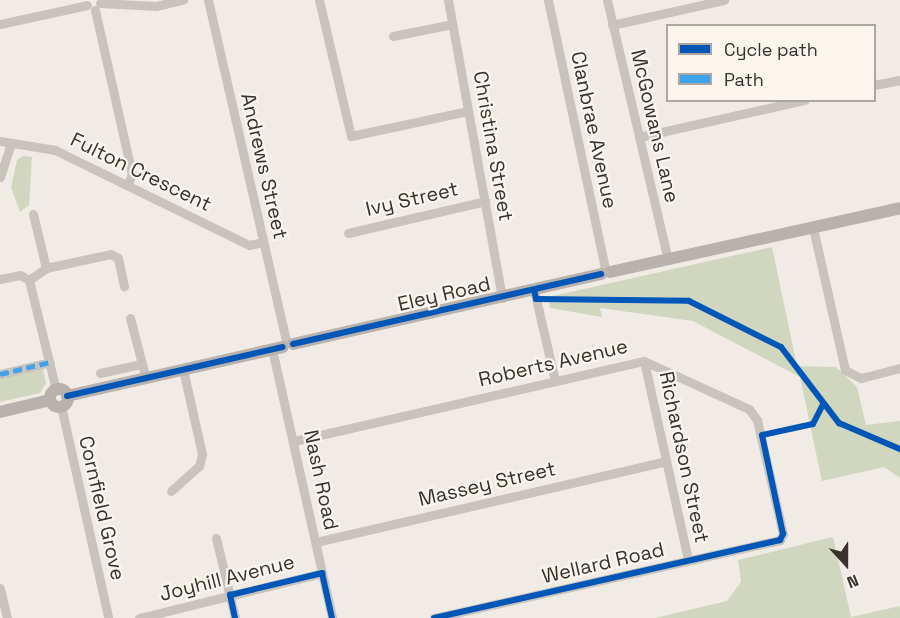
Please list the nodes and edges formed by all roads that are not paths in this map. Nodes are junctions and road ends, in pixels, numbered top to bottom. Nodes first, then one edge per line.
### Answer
1 (183, 0) edge
2 (208, 0) edge
3 (319, 0) edge
4 (448, 0) edge
5 (548, 0) edge
6 (607, 0) edge
7 (724, 0) edge
8 (94, 4) edge
9 (0, 24) edge
10 (452, 24) junction
11 (612, 25) junction
12 (393, 36) dead end
13 (900, 80) edge
14 (876, 85) edge
15 (796, 102) edge
16 (468, 111) junction
17 (639, 137) junction
18 (0, 141) edge
19 (11, 144) junction
20 (0, 177) edge
21 (128, 184) junction
22 (484, 201) junction
23 (900, 208) edge
24 (33, 214) dead end
25 (813, 228) junction
26 (348, 233) dead end
27 (263, 242) junction
28 (668, 260) junction
29 (46, 268) junction
30 (605, 271) junction
31 (0, 279) edge
32 (29, 280) junction
33 (124, 286) dead end
34 (534, 290) junction
35 (502, 298) junction
36 (130, 318) dead end
37 (284, 345) junction
38 (644, 361) junction
39 (50, 362) junction
40 (141, 364) junction
41 (900, 368) edge
42 (183, 370) junction
43 (100, 372) dead end
44 (0, 374) edge
45 (146, 379) junction
46 (555, 381) junction
47 (59, 398) junction
48 (0, 412) edge
49 (294, 441) junction
50 (666, 460) junction
51 (171, 491) dead end
52 (216, 538) dead end
53 (780, 540) joint
54 (316, 542) junction
55 (688, 560) junction
56 (322, 573) junction
57 (0, 588) edge
58 (230, 595) junction
59 (7, 618) edge
60 (107, 618) edge
61 (113, 618) edge
62 (139, 618) edge
63 (235, 618) edge
64 (333, 618) edge
65 (434, 618) edge

1 - 8 street
2 - 27 street, Andrews Street
3 - 16 street
4 - 10 street, Christina Street
5 - 30 street, Clanbrae Avenue
6 - 11 street, McGowans Lane
7 - 11 street
8 - 9 street
8 - 21 street
10 - 12 street
10 - 16 street, Christina Street
11 - 17 street, McGowans Lane
13 - 14 street
15 - 17 street
16 - 22 street, Christina Street
17 - 28 street, McGowans Lane
18 - 19 street, Fulton Crescent
19 - 20 street
19 - 21 street, Fulton Crescent
21 - 27 street, Fulton Crescent
22 - 26 street, Ivy Street
22 - 35 street, Christina Street
23 - 25 main road, Eley Road
24 - 29 street
25 - 28 main road, Eley Road
25 - 41 street
27 - 37 street, Andrews Street
28 - 30 main road, Eley Road
29 - 32 street
29 - 33 street
30 - 34 main road, Eley Road
31 - 32 street
32 - 39 street, Cornfield Grove
34 - 35 main road, Eley Road
34 - 46 street
35 - 37 main road, Eley Road
36 - 40 street
37 - 42 main road, Eley Road
37 - 49 street, Nash Road
38 - 46 street, Roberts Avenue
38 - 50 street, Richardson Street
38 - 53 street, Roberts Avenue
39 - 44 street
39 - 47 street, Cornfield Grove
40 - 43 street
40 - 45 street
42 - 45 main road, Eley Road
42 - 51 street
45 - 47 main road, Eley Road
46 - 49 street, Roberts Avenue
47 - 48 main road, Eley Road
47 - 60 street, Cornfield Grove
49 - 54 street, Nash Road
50 - 54 street, Massey Street
50 - 55 street, Richardson Street
52 - 58 street
53 - 55 street, Wellard Road
54 - 56 street, Nash Road
55 - 65 street, Wellard Road
56 - 58 street, Joyhill Avenue
56 - 64 street, Nash Road
57 - 59 street
58 - 62 street, Joyhill Avenue
58 - 63 street
60 - 61 street

